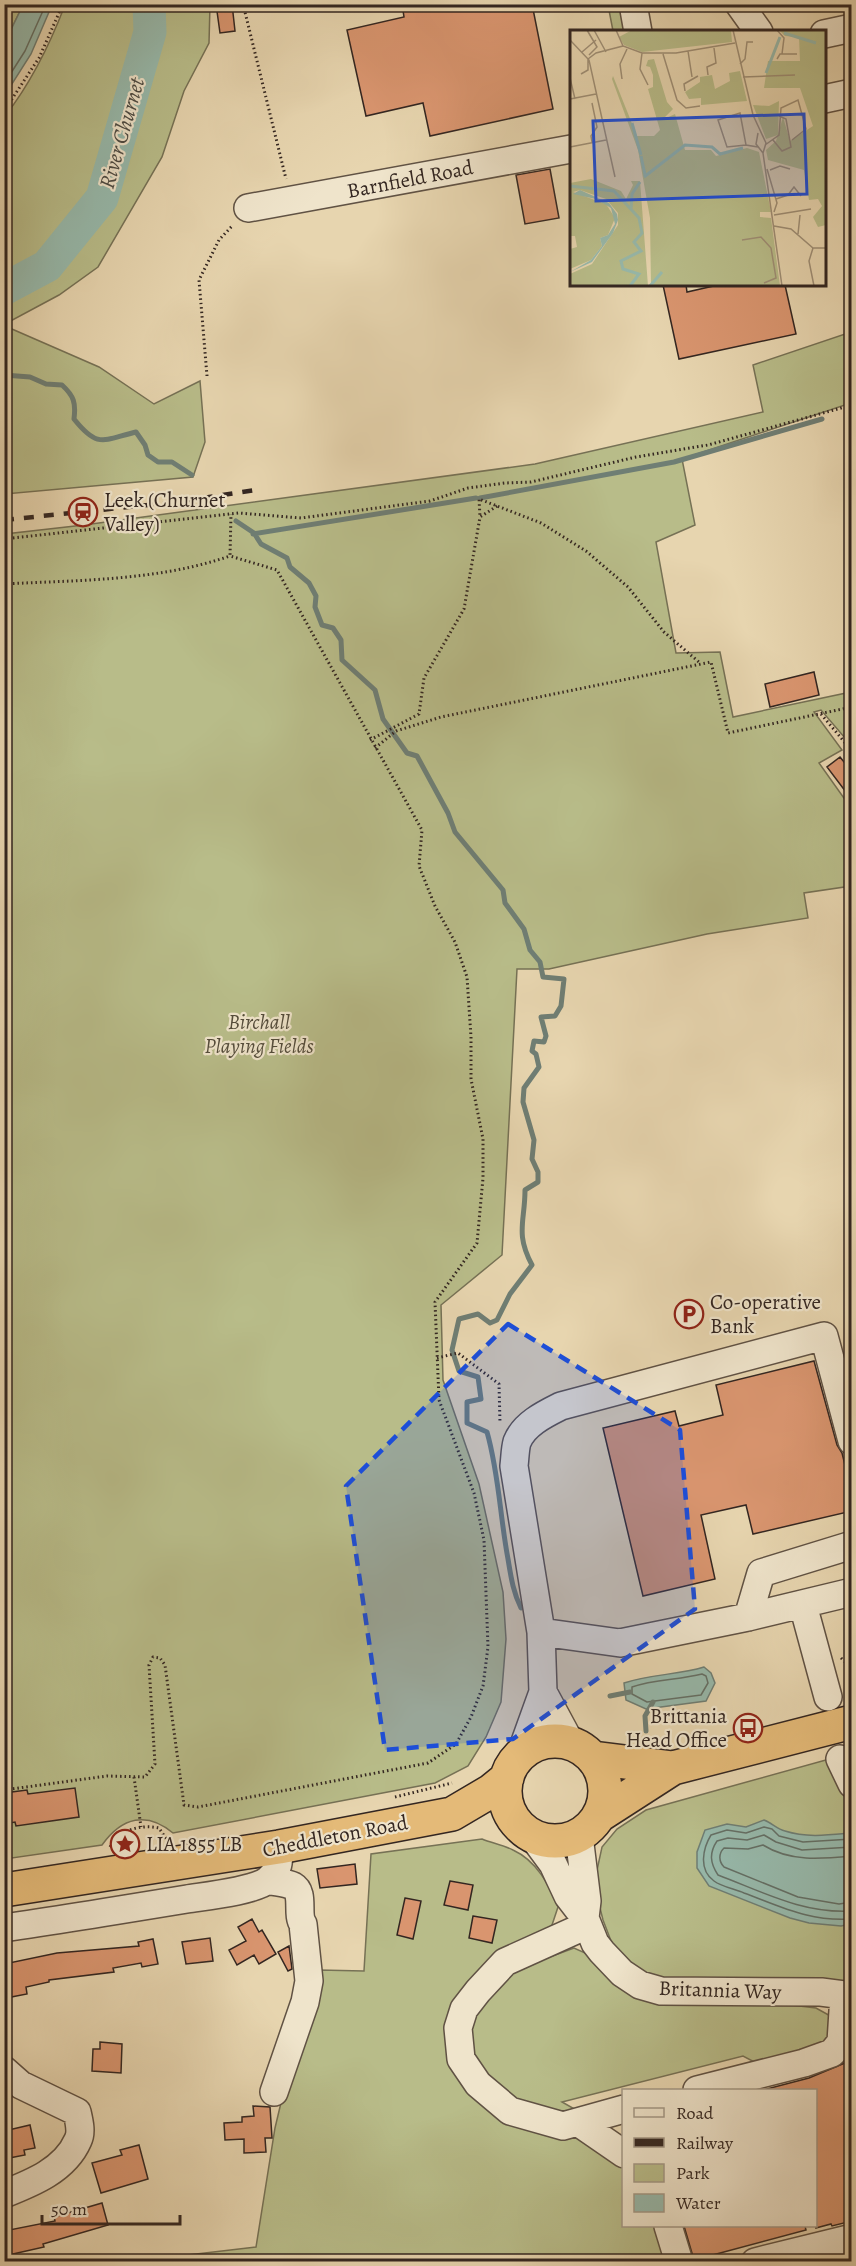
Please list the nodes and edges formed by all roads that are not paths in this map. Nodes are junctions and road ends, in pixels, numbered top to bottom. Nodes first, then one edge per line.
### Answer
1 (633, 4) edge
2 (738, 4) edge
3 (852, 28) edge
4 (638, 30) edge
5 (758, 30) edge
6 (826, 34) edge
7 (852, 93) edge
8 (826, 99) edge
9 (570, 149) edge
10 (248, 208) road end
11 (852, 1441) edge
12 (852, 1545) edge
13 (852, 1592) edge
14 (804, 1605) junction
15 (748, 1617) junction
16 (541, 1632) junction
17 (543, 1692) junction
18 (828, 1697) dead end
19 (852, 1722) edge
20 (582, 1751) junction
21 (840, 1759) dead end
22 (513, 1767) junction
23 (673, 1768) junction
24 (852, 1784) edge
25 (452, 1798) junction
26 (589, 1825) junction
27 (526, 1832) junction
28 (279, 1847) junction
29 (268, 1881) junction
30 (4, 1890) edge
31 (586, 1922) junction
32 (4, 1928) edge
33 (848, 1996) edge
34 (4, 2070) edge
35 (705, 2089) edge
36 (274, 2092) dead end
37 (622, 2109) edge
38 (579, 2123) junction
39 (622, 2153) edge
40 (4, 2194) edge
41 (668, 2227) edge
42 (852, 2238) edge
43 (679, 2262) edge
44 (754, 2262) edge

1 - 4 street
2 - 5 street
3 - 6 street
7 - 8 street
9 - 10 street, Barnfield Road
11 - 16 street
12 - 15 street
13 - 14 street
14 - 15 street
14 - 18 street
15 - 16 street
16 - 17 street
17 - 20 street
17 - 22 street
19 - 23 highway, Cheddleton Road
20 - 22 highway, Cheddleton Road
20 - 23 highway, Cheddleton Road
20 - 26 highway
21 - 24 street
22 - 25 highway, Cheddleton Road
22 - 27 highway
23 - 26 highway, Cheddleton Road
25 - 27 highway, Cheddleton Road
25 - 28 highway, Cheddleton Road
26 - 27 highway, Cheddleton Road
26 - 31 street
27 - 31 street, Britannia Way
28 - 29 street
28 - 30 highway, Cheddleton Road
29 - 32 street
29 - 36 street
31 - 33 street, Britannia Way
31 - 38 street
33 - 35 street
34 - 40 street
37 - 38 street
38 - 39 street
41 - 43 street
42 - 44 street

